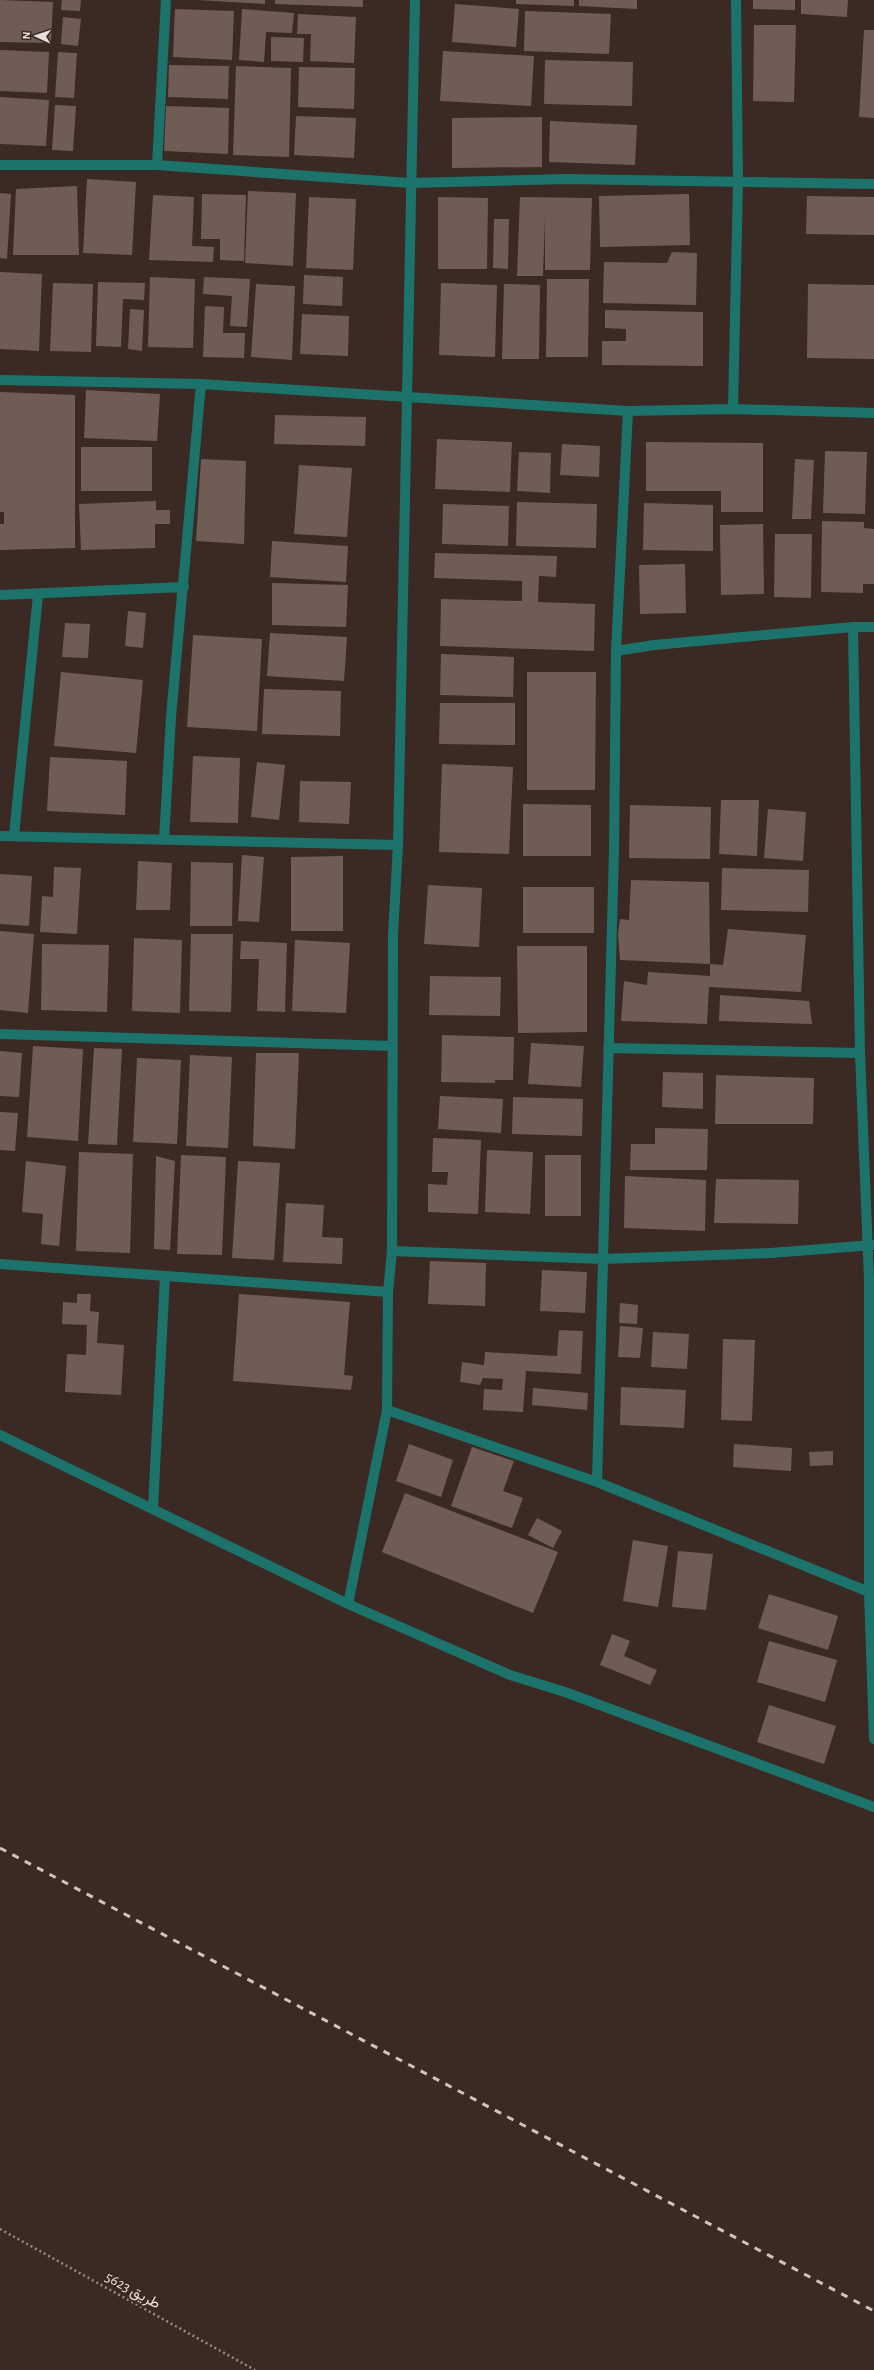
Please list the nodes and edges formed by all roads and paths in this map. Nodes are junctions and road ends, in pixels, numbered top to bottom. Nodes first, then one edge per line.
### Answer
1 (166, 0) edge
2 (415, 0) edge
3 (736, 0) edge
4 (0, 165) edge
5 (157, 165) junction
6 (738, 182) junction
7 (410, 183) junction
8 (874, 184) edge
9 (0, 380) edge
10 (201, 384) junction
11 (406, 398) junction
12 (733, 409) junction
13 (628, 411) junction
14 (874, 413) edge
15 (184, 587) junction
16 (0, 595) edge
17 (38, 595) junction
18 (853, 627) junction
19 (874, 627) edge
20 (616, 651) junction
21 (14, 835) junction
22 (0, 836) edge
23 (164, 840) junction
24 (398, 845) junction
25 (0, 1034) edge
26 (392, 1046) junction
27 (608, 1048) junction
28 (860, 1053) junction
29 (871, 1245) edge
30 (392, 1251) junction
31 (603, 1259) junction
32 (0, 1264) edge
33 (165, 1276) junction
34 (388, 1292) junction
35 (387, 1410) junction
36 (0, 1435) edge
37 (597, 1482) junction
38 (153, 1507) junction
39 (871, 1593) edge
40 (348, 1604) junction
41 (874, 1738) edge
42 (874, 1807) edge
43 (0, 2229) edge
44 (255, 2370) edge

1 - 5 street
2 - 7 street
3 - 6 street
4 - 5 street
5 - 7 street
6 - 7 street
6 - 8 street
6 - 12 street
7 - 11 street
9 - 10 street
10 - 11 street
10 - 15 street
11 - 13 street
11 - 24 street
12 - 13 street
12 - 14 street
13 - 20 street
15 - 17 street
15 - 23 street
16 - 17 street
17 - 21 street
18 - 19 street
18 - 20 street
18 - 28 street
20 - 27 street
21 - 22 street
21 - 23 street
23 - 24 street
24 - 26 street
25 - 26 street
26 - 30 street
27 - 28 street
27 - 31 street
28 - 29 street
29 - 31 street
29 - 39 street
30 - 31 street
30 - 34 street
31 - 37 street
32 - 33 street
33 - 34 street
33 - 38 street
34 - 35 street
35 - 37 street
35 - 40 street
36 - 38 street
37 - 39 street
38 - 40 street
39 - 41 street
40 - 42 street
43 - 44 path, طريق 5623

